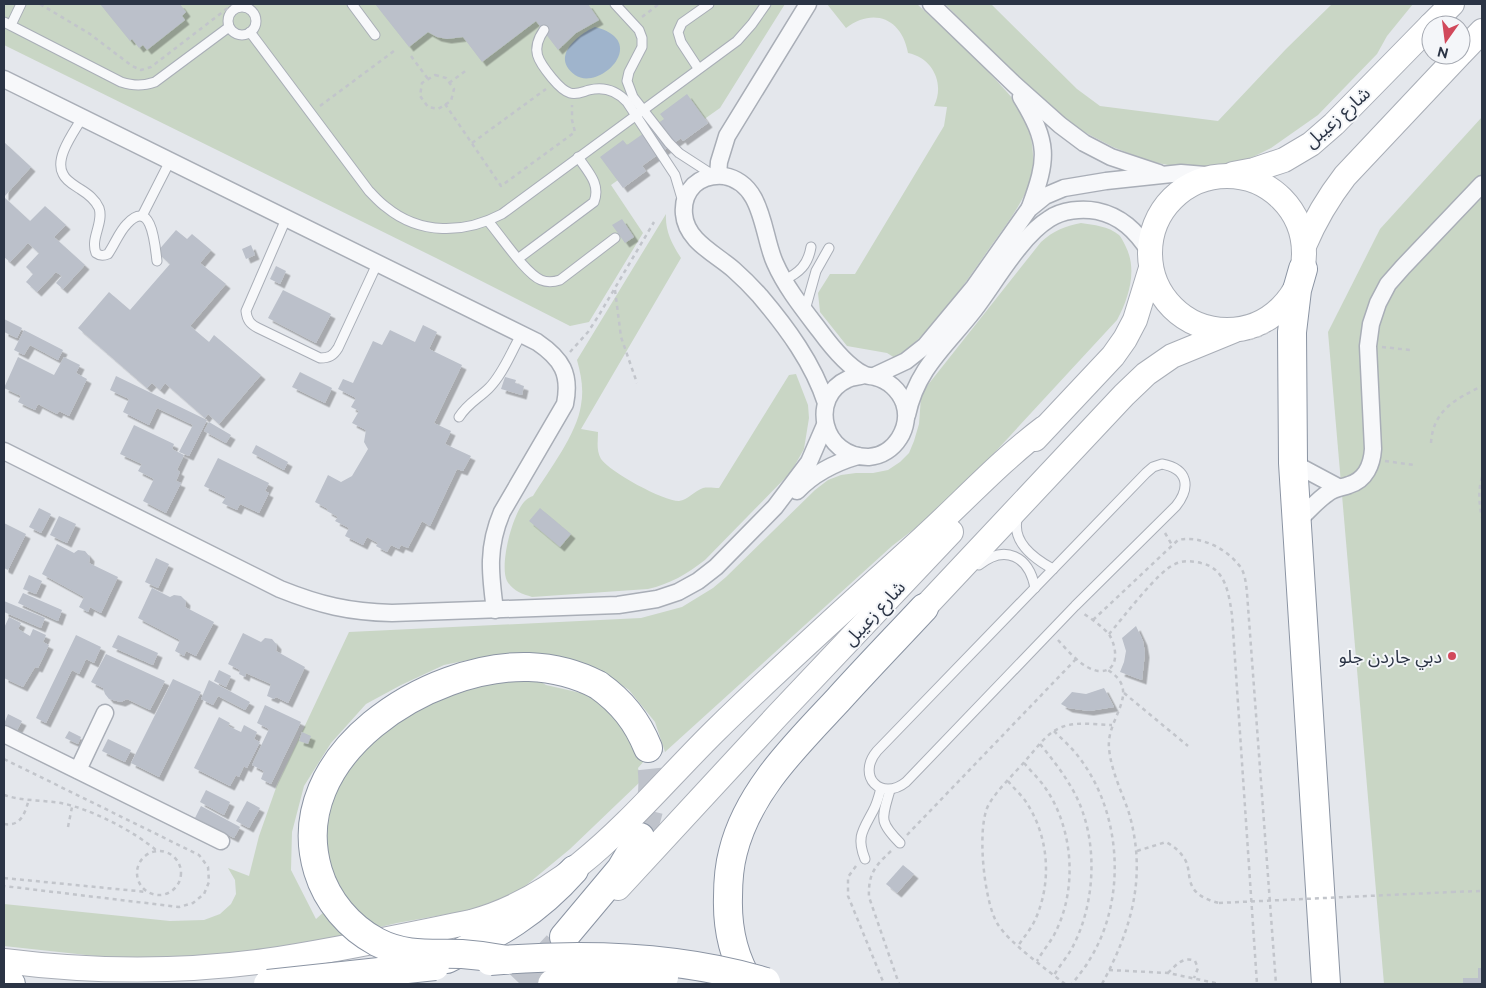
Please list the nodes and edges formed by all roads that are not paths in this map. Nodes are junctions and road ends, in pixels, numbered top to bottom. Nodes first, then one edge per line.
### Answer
1 (21, 4) edge
2 (259, 4) edge
3 (352, 4) edge
4 (615, 4) edge
5 (709, 4) edge
6 (766, 4) edge
7 (808, 4) edge
8 (932, 4) edge
9 (1452, 4) edge
10 (231, 6) edge
11 (251, 10) junction
12 (1441, 15) edge
13 (8, 24) edge
14 (229, 27) junction
15 (544, 30) dead end
16 (1482, 31) edge
17 (250, 32) junction
18 (375, 35) dead end
19 (1421, 35) edge
20 (1471, 42) edge
21 (1450, 65) edge
22 (698, 68) junction
23 (4, 79) edge
24 (1014, 84) junction
25 (643, 109) junction
26 (635, 115) junction
27 (82, 118) junction
28 (679, 153) junction
29 (578, 157) junction
30 (170, 161) junction
31 (668, 163) junction
32 (1164, 174) junction
33 (716, 175) junction
34 (1220, 176) junction
35 (1482, 184) edge
36 (684, 204) junction
37 (1029, 209) junction
38 (142, 216) junction
39 (286, 219) junction
40 (488, 221) junction
41 (615, 238) dead end
42 (811, 248) dead end
43 (829, 248) dead end
44 (1304, 257) junction
45 (518, 258) junction
46 (1150, 260) junction
47 (157, 261) dead end
48 (377, 264) junction
49 (784, 280) junction
50 (760, 296) junction
51 (804, 310) junction
52 (521, 334) junction
53 (1241, 335) junction
54 (869, 376) junction
55 (826, 403) junction
56 (458, 417) dead end
57 (906, 417) junction
58 (825, 425) junction
59 (1044, 428) junction
60 (4, 452) edge
61 (858, 456) junction
62 (1293, 463) junction
63 (1338, 487) junction
64 (1025, 499) junction
65 (775, 507) junction
66 (1296, 522) junction
67 (1053, 569) junction
68 (1035, 588) junction
69 (924, 608) junction
70 (495, 610) junction
71 (105, 713) dead end
72 (4, 734) edge
73 (648, 748) tunnel mouth
74 (78, 770) junction
75 (886, 789) junction
76 (640, 837) tunnel mouth
77 (221, 841) dead end
78 (900, 843) road end
79 (865, 859) road end
80 (574, 870) junction
81 (564, 937) joint
82 (507, 960) junction
83 (4, 961) edge
84 (4, 983) edge
85 (11, 984) edge
86 (268, 984) edge
87 (388, 984) edge
88 (552, 984) edge
89 (766, 984) edge
90 (1326, 984) edge

1 - 13 lane
2 - 11 lane
3 - 18 lane
4 - 25 lane
5 - 22 lane
6 - 22 lane
7 - 33 street
8 - 24 street
9 - 12 main road, شارع زعيبل
10 - 11 lane
10 - 14 lane
11 - 17 lane
13 - 14 lane
14 - 17 lane
15 - 26 lane
16 - 20 main road
17 - 40 lane
19 - 34 main road, شارع زعيبل
21 - 44 main road
22 - 25 lane
23 - 27 street
24 - 32 street
24 - 37 street
25 - 26 lane
25 - 28 lane
26 - 29 lane
26 - 31 lane
27 - 30 street
27 - 38 lane
28 - 31 lane
28 - 33 lane
29 - 40 lane
29 - 45 lane
30 - 38 lane
30 - 39 street
31 - 36 lane
32 - 34 street
32 - 37 street
33 - 36 street
33 - 49 street
34 - 44 main road
34 - 46 main road
35 - 63 street
36 - 50 street
37 - 54 street
38 - 47 lane
39 - 48 street
39 - 48 lane
40 - 45 lane
41 - 45 lane
42 - 49 lane
43 - 51 lane
44 - 53 main road
44 - 62 highway
46 - 53 main road
46 - 57 street
46 - 59 main road, شارع زعيبل
48 - 52 street
49 - 50 street
49 - 51 street
50 - 55 street
51 - 54 street
52 - 56 lane
52 - 70 street
53 - 64 main road, شارع زعيبل
54 - 55 street
54 - 57 street
55 - 58 street
57 - 61 street
58 - 61 street
58 - 65 street
59 - 80 main road
59 - 81 main road, شارع زعيبل
60 - 70 street
61 - 65 street
62 - 63 street
62 - 66 highway
63 - 66 street
64 - 67 lane
64 - 69 main road, شارع زعيبل
65 - 70 street
66 - 90 highway
67 - 68 lane
67 - 75 lane
68 - 69 lane
68 - 75 lane
69 - 89 highway
71 - 74 street
72 - 74 street
73 - 82 highway, bridge
74 - 77 street
75 - 78 lane
75 - 79 lane
76 - 81 highway
80 - 83 main road
80 - 87 highway
82 - 86 highway, bridge
82 - 89 highway, bridge
84 - 85 highway
88 - 89 highway, bridge

